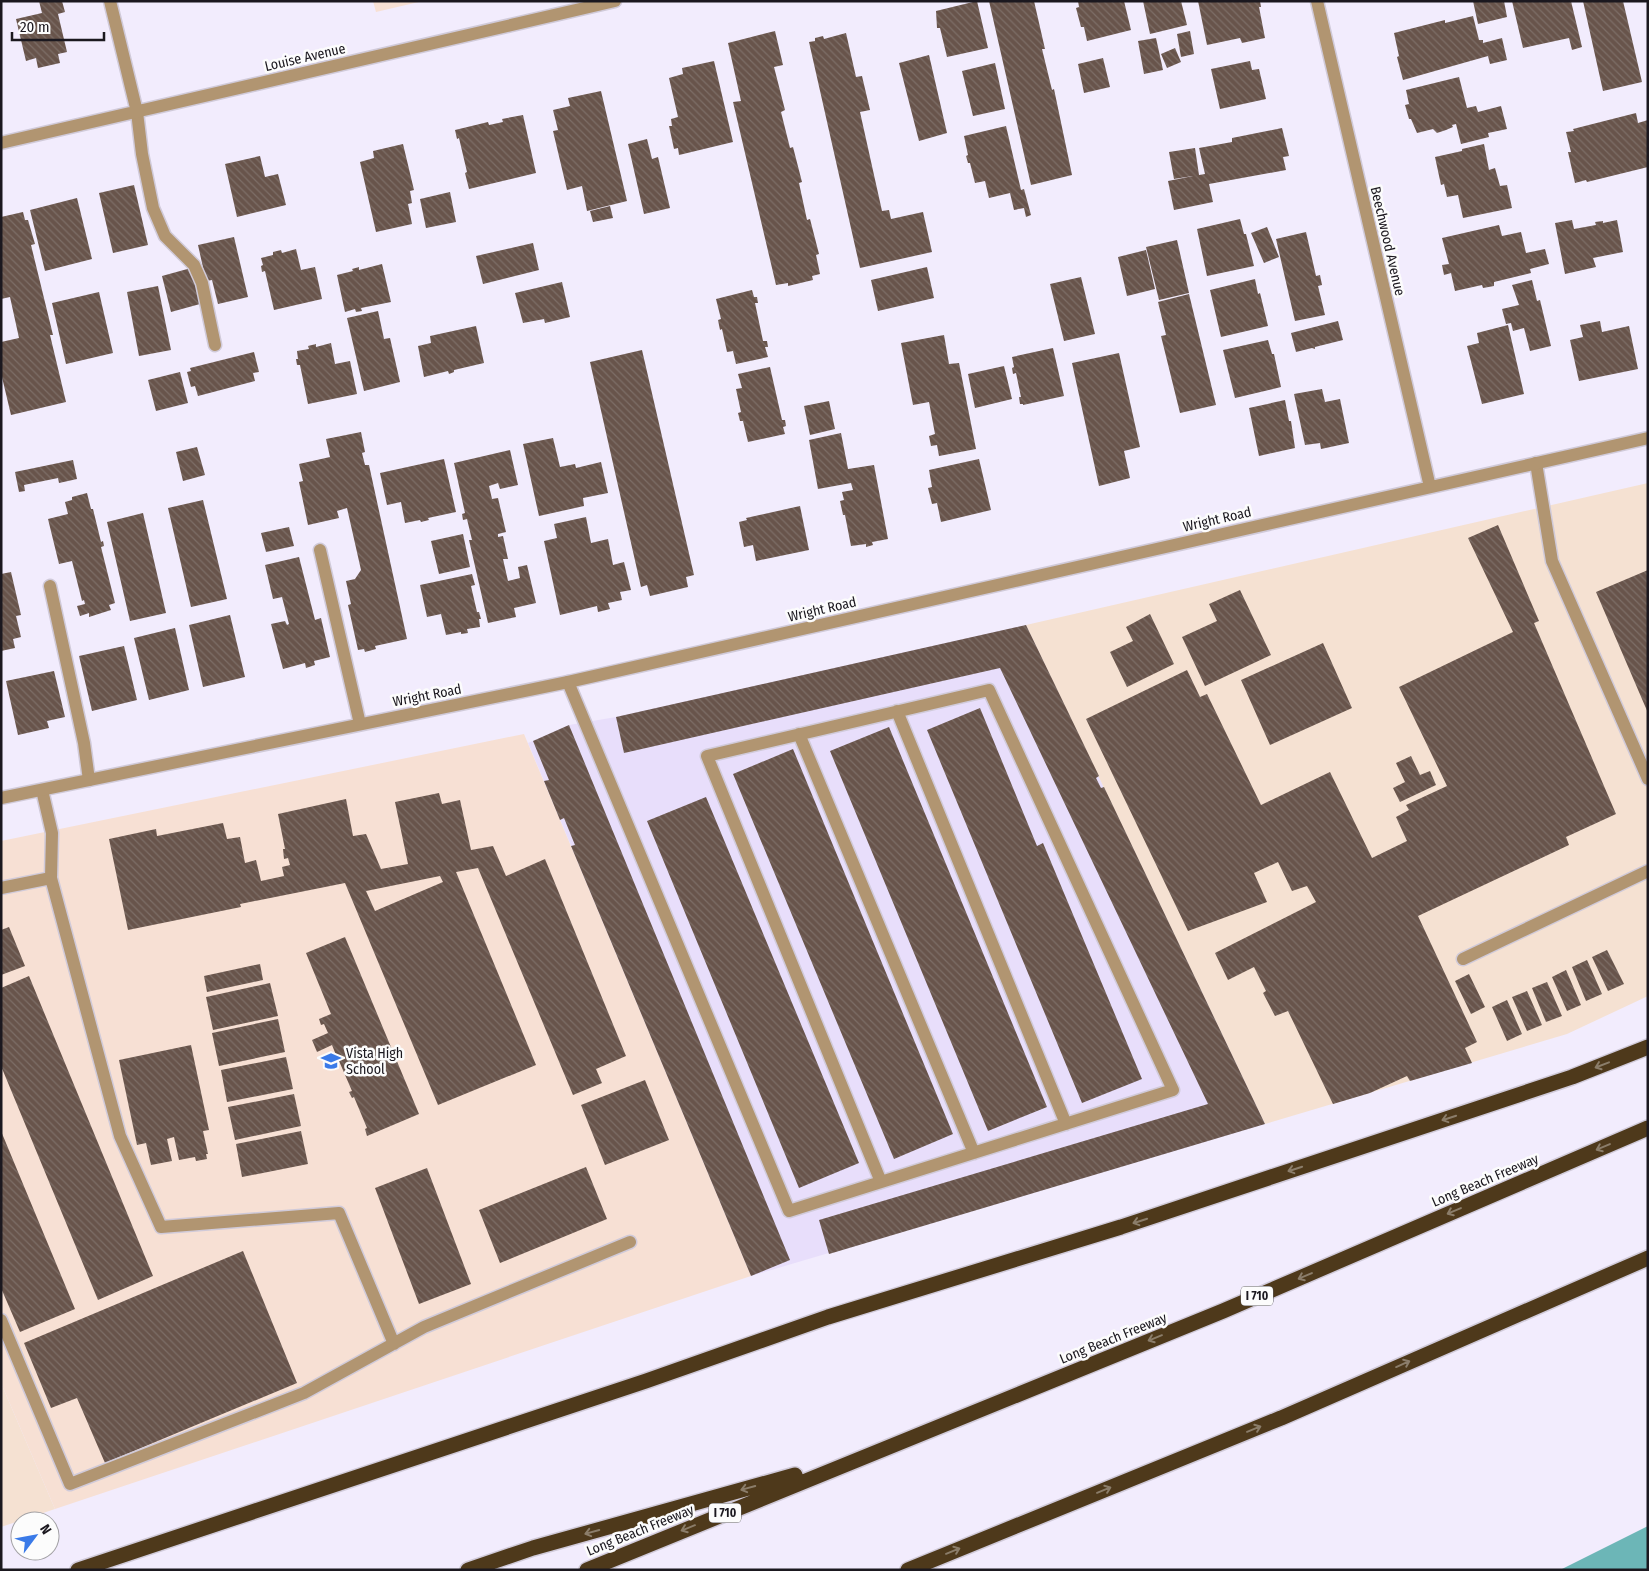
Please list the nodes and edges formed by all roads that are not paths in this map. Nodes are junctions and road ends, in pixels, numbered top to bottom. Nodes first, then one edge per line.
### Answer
1 (110, 1) edge
2 (614, 1) edge
3 (1317, 1) edge
4 (137, 112) junction
5 (1, 142) edge
6 (215, 346) dead end
7 (1648, 438) edge
8 (1536, 463) junction
9 (1430, 487) junction
10 (320, 550) dead end
11 (50, 586) dead end
12 (568, 682) junction
13 (897, 711) junction
14 (360, 724) junction
15 (799, 734) junction
16 (1648, 779) edge
17 (89, 780) junction
18 (42, 790) junction
19 (1, 798) edge
20 (1648, 871) edge
21 (51, 878) junction
22 (1, 888) edge
23 (1463, 959) dead end
24 (1648, 1047) edge
25 (1066, 1124) junction
26 (1648, 1128) edge
27 (974, 1153) junction
28 (881, 1182) junction
29 (630, 1242) dead end
30 (1648, 1258) edge
31 (1, 1320) edge
32 (394, 1344) junction
33 (863, 1456) junction
34 (78, 1570) edge
35 (468, 1570) edge
36 (586, 1570) edge
37 (908, 1570) edge

1 - 4 street
2 - 4 street, Louise Avenue
3 - 9 street, Beechwood Avenue
4 - 5 street, Louise Avenue
4 - 6 street
7 - 8 street, Wright Road
8 - 9 street, Wright Road
8 - 16 street
9 - 12 street, Wright Road
10 - 14 street
11 - 17 street
12 - 14 street, Wright Road
12 - 28 street
13 - 15 street
13 - 25 street
13 - 25 street
14 - 17 street, Wright Road
15 - 27 street
15 - 28 street
17 - 18 street, Wright Road
18 - 19 street, Wright Road
18 - 21 street
20 - 23 street
21 - 22 street
21 - 32 street
24 -> 34 highway
25 - 27 street
26 -> 33 highway, Long Beach Freeway / I 710
27 - 28 street
29 - 32 street
37 -> 30 highway
31 - 32 street
33 -> 35 highway
33 -> 36 highway, Long Beach Freeway / I 710

